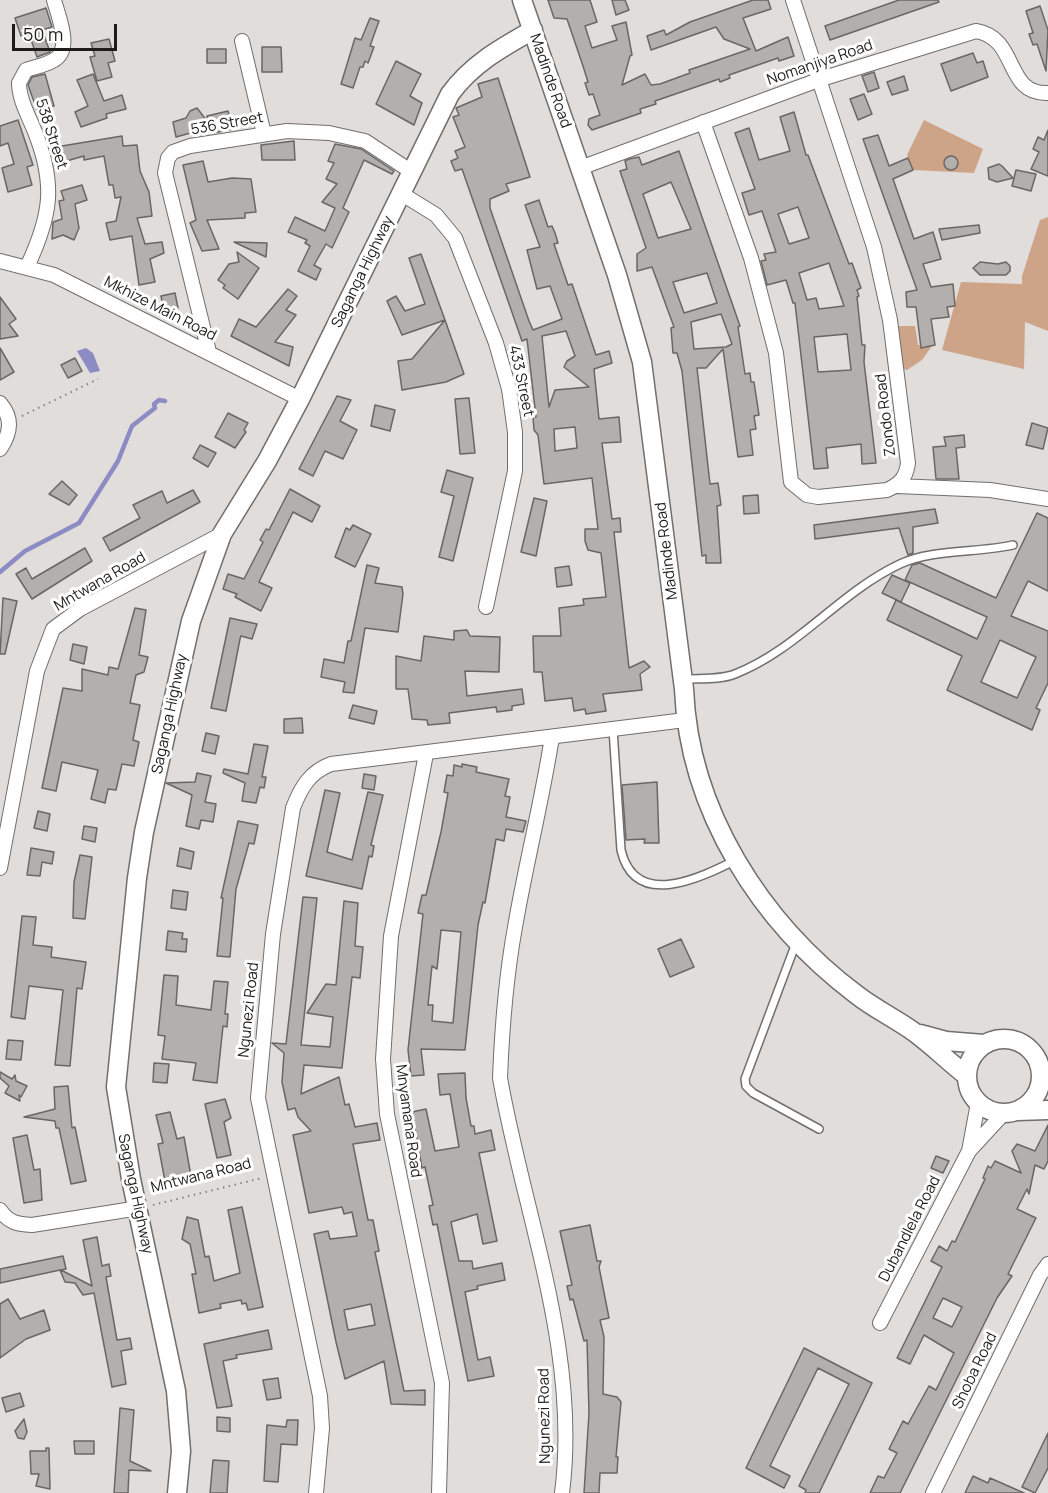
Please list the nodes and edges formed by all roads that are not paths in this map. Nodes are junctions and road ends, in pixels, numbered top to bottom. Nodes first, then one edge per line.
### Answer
1 (54, 0) edge
2 (522, 0) edge
3 (793, 0) edge
4 (532, 30) junction
5 (242, 41) dead end
6 (821, 80) junction
7 (1048, 93) edge
8 (703, 122) junction
9 (264, 134) junction
10 (580, 168) junction
11 (412, 172) junction
12 (402, 194) junction
13 (0, 261) edge
14 (27, 267) junction
15 (208, 352) junction
16 (300, 399) junction
17 (0, 403) edge
18 (0, 449) edge
19 (897, 486) junction
20 (1048, 499) edge
21 (222, 534) junction
22 (1013, 545) dead end
23 (486, 607) dead end
24 (682, 679) junction
25 (685, 720) junction
26 (613, 729) junction
27 (552, 737) junction
28 (426, 753) junction
29 (736, 860) junction
30 (0, 868) edge
31 (797, 940) junction
32 (915, 1033) junction
33 (984, 1044) junction
34 (967, 1076) junction
35 (1045, 1078) edge
36 (978, 1102) junction
37 (1048, 1110) edge
38 (1010, 1112) junction
39 (819, 1129) dead end
40 (969, 1151) junction
41 (139, 1208) junction
42 (0, 1210) edge
43 (1048, 1264) edge
44 (880, 1323) dead end
45 (177, 1493) edge
46 (316, 1493) edge
47 (439, 1493) edge
48 (562, 1493) edge
49 (933, 1493) edge

1 - 14 street, 538 Street
2 - 4 street, Madinde Road
3 - 6 street, Zondo Road
4 - 10 street, Madinde Road
4 - 11 street, Saganga Highway
5 - 9 street
6 - 7 street, Nomanjiya Road
6 - 8 street, Nomanjiya Road
6 - 19 street, Zondo Road
8 - 10 street, Nomanjiya Road
8 - 19 street
9 - 11 street, 536 Street
9 - 15 street, 536 Street
10 - 24 street, Madinde Road
11 - 12 street, Saganga Highway
12 - 16 street, Saganga Highway
12 - 23 street, 433 Street
13 - 14 street, Mkhize Main Road
14 - 15 street, Mkhize Main Road
15 - 16 street, Mkhize Main Road
16 - 21 street, Saganga Highway
17 - 18 street
19 - 20 street
21 - 30 street, Mntwana Road
21 - 41 street, Saganga Highway
22 - 24 lane
24 - 25 street, Madinde Road
25 - 26 street, Ngunezi Road
25 - 29 street, Madinde Road
26 - 27 street, Ngunezi Road
26 - 29 lane
27 - 28 street, Ngunezi Road
27 - 48 street, Ngunezi Road
28 - 46 street, Ngunezi Road
28 - 47 street, Mnyamana Road
29 - 31 street, Madinde Road
31 - 32 street, Madinde Road
31 - 39 lane
32 - 33 street, Madinde Road
32 - 34 street, Madinde Road
33 - 34 street
33 - 35 street
34 - 36 street
35 - 38 street
36 - 38 street
36 - 40 street, Dubandlela Road
37 - 38 street
38 - 40 street, Dubandlela Road
40 - 44 street, Dubandlela Road
41 - 42 street, Mntwana Road
41 - 45 street, Saganga Highway
43 - 49 street, Shoba Road

